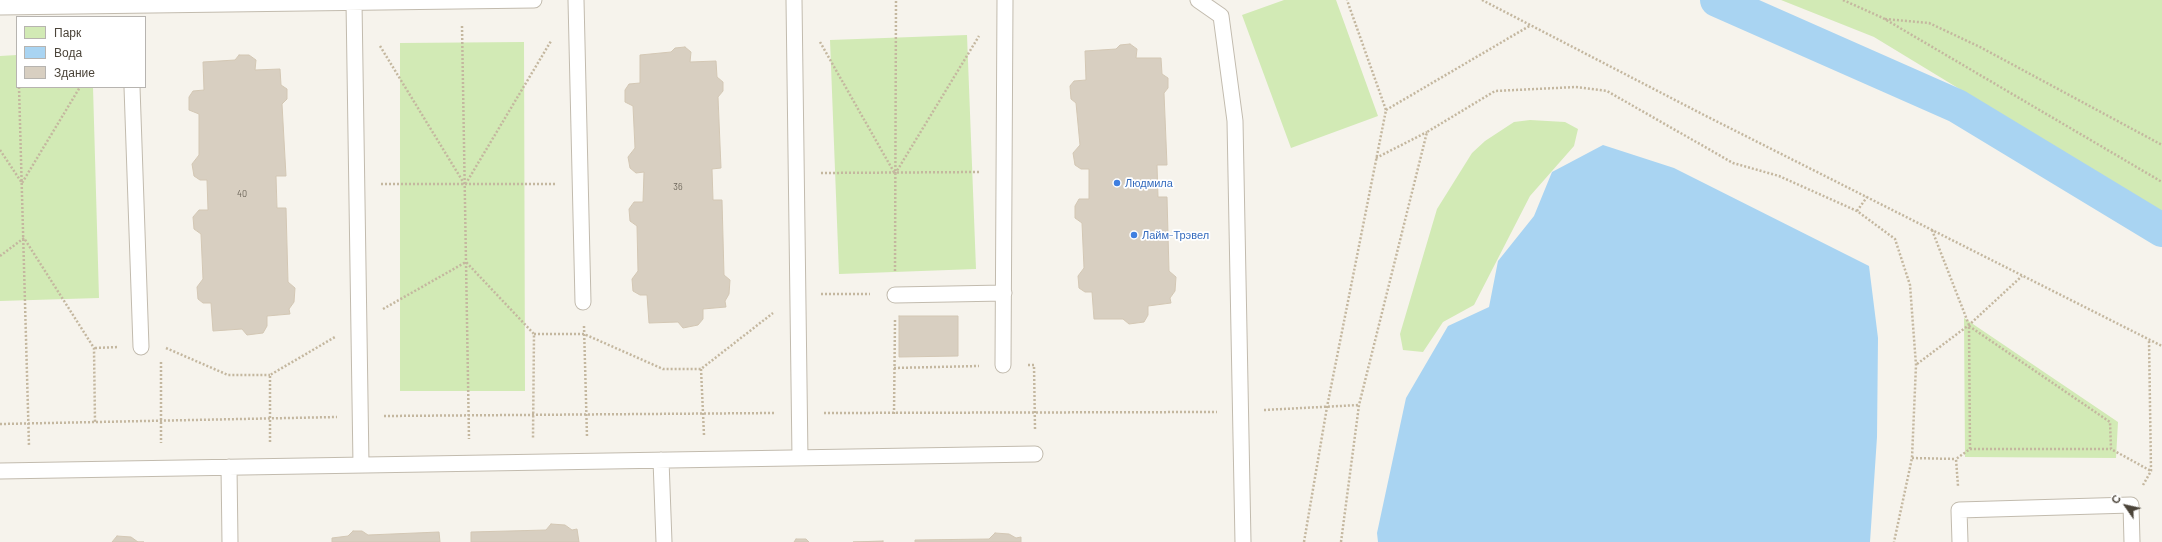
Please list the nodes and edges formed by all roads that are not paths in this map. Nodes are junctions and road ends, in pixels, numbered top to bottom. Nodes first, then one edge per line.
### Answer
1 (534, 0) edge
2 (576, 0) edge
3 (794, 0) edge
4 (1005, 0) edge
5 (1198, 0) edge
6 (354, 2) junction
7 (0, 7) edge
8 (130, 11) edge
9 (132, 88) edge
10 (1004, 293) junction
11 (895, 295) road end
12 (584, 302) road end
13 (141, 347) dead end
14 (1003, 365) dead end
15 (1035, 454) dead end
16 (800, 458) junction
17 (661, 460) junction
18 (361, 465) junction
19 (230, 467) junction
20 (0, 471) edge
21 (230, 542) edge
22 (664, 542) edge
23 (1243, 542) edge
24 (1960, 542) edge
25 (2132, 542) edge

1 - 6 lane
2 - 12 lane
3 - 16 lane
4 - 10 lane
5 - 23 lane
6 - 8 lane
6 - 18 lane
7 - 8 lane
9 - 13 lane
10 - 11 lane
10 - 14 lane
15 - 16 lane
16 - 17 lane
17 - 18 lane
17 - 22 lane
18 - 19 lane
19 - 20 lane
19 - 21 lane
24 - 25 lane

